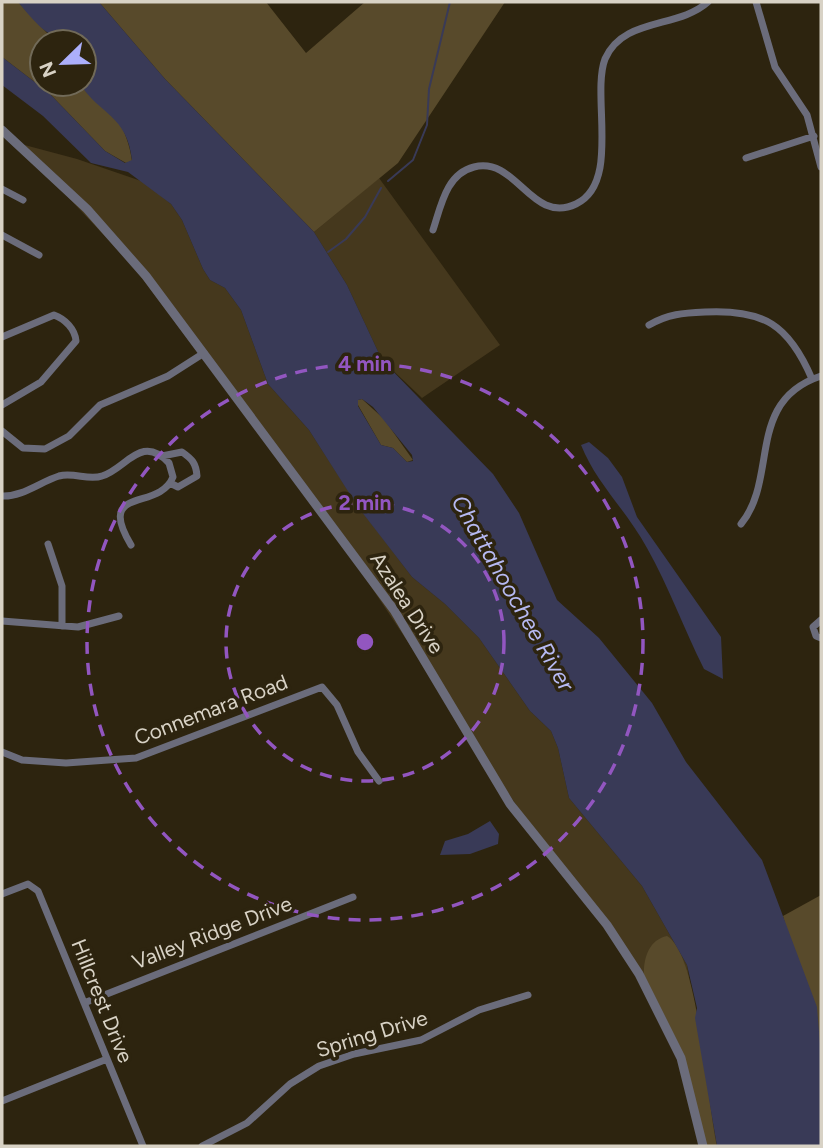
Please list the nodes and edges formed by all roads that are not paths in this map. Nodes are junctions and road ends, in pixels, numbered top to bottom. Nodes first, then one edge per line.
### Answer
1 (708, 2) edge
2 (756, 2) edge
3 (2, 130) edge
4 (814, 136) junction
5 (746, 158) dead end
6 (821, 167) edge
7 (2, 189) edge
8 (23, 200) dead end
9 (433, 230) dead end
10 (2, 234) edge
11 (39, 255) dead end
12 (649, 325) dead end
13 (2, 337) edge
14 (205, 353) junction
15 (821, 376) edge
16 (812, 379) junction
17 (2, 405) edge
18 (2, 432) edge
19 (162, 456) junction
20 (170, 483) junction
21 (2, 496) edge
22 (741, 524) dead end
23 (48, 544) dead end
24 (131, 545) dead end
25 (119, 616) dead end
26 (821, 620) edge
27 (2, 621) edge
28 (62, 626) junction
29 (821, 638) edge
30 (2, 752) edge
31 (379, 781) dead end
32 (2, 894) edge
33 (353, 897) dead end
34 (528, 995) dead end
35 (84, 1003) junction
36 (107, 1059) junction
37 (2, 1101) edge
38 (143, 1146) edge
39 (202, 1146) edge
40 (703, 1146) edge

1 - 9 street
2 - 4 street
3 - 14 street, Azalea Drive
4 - 5 street
4 - 6 street
7 - 8 street
10 - 11 street
12 - 16 street
13 - 17 street
14 - 18 street
14 - 40 street, Azalea Drive
15 - 16 street
16 - 22 street
19 - 20 street
19 - 20 street
19 - 21 street
20 - 24 street
23 - 28 street
25 - 28 street
26 - 29 street
27 - 28 street
30 - 31 street, Connemara Road
32 - 35 street, Hillcrest Drive
33 - 35 street, Valley Ridge Drive
34 - 39 street, Spring Drive
35 - 36 street, Hillcrest Drive
36 - 37 street
36 - 38 street, Hillcrest Drive

